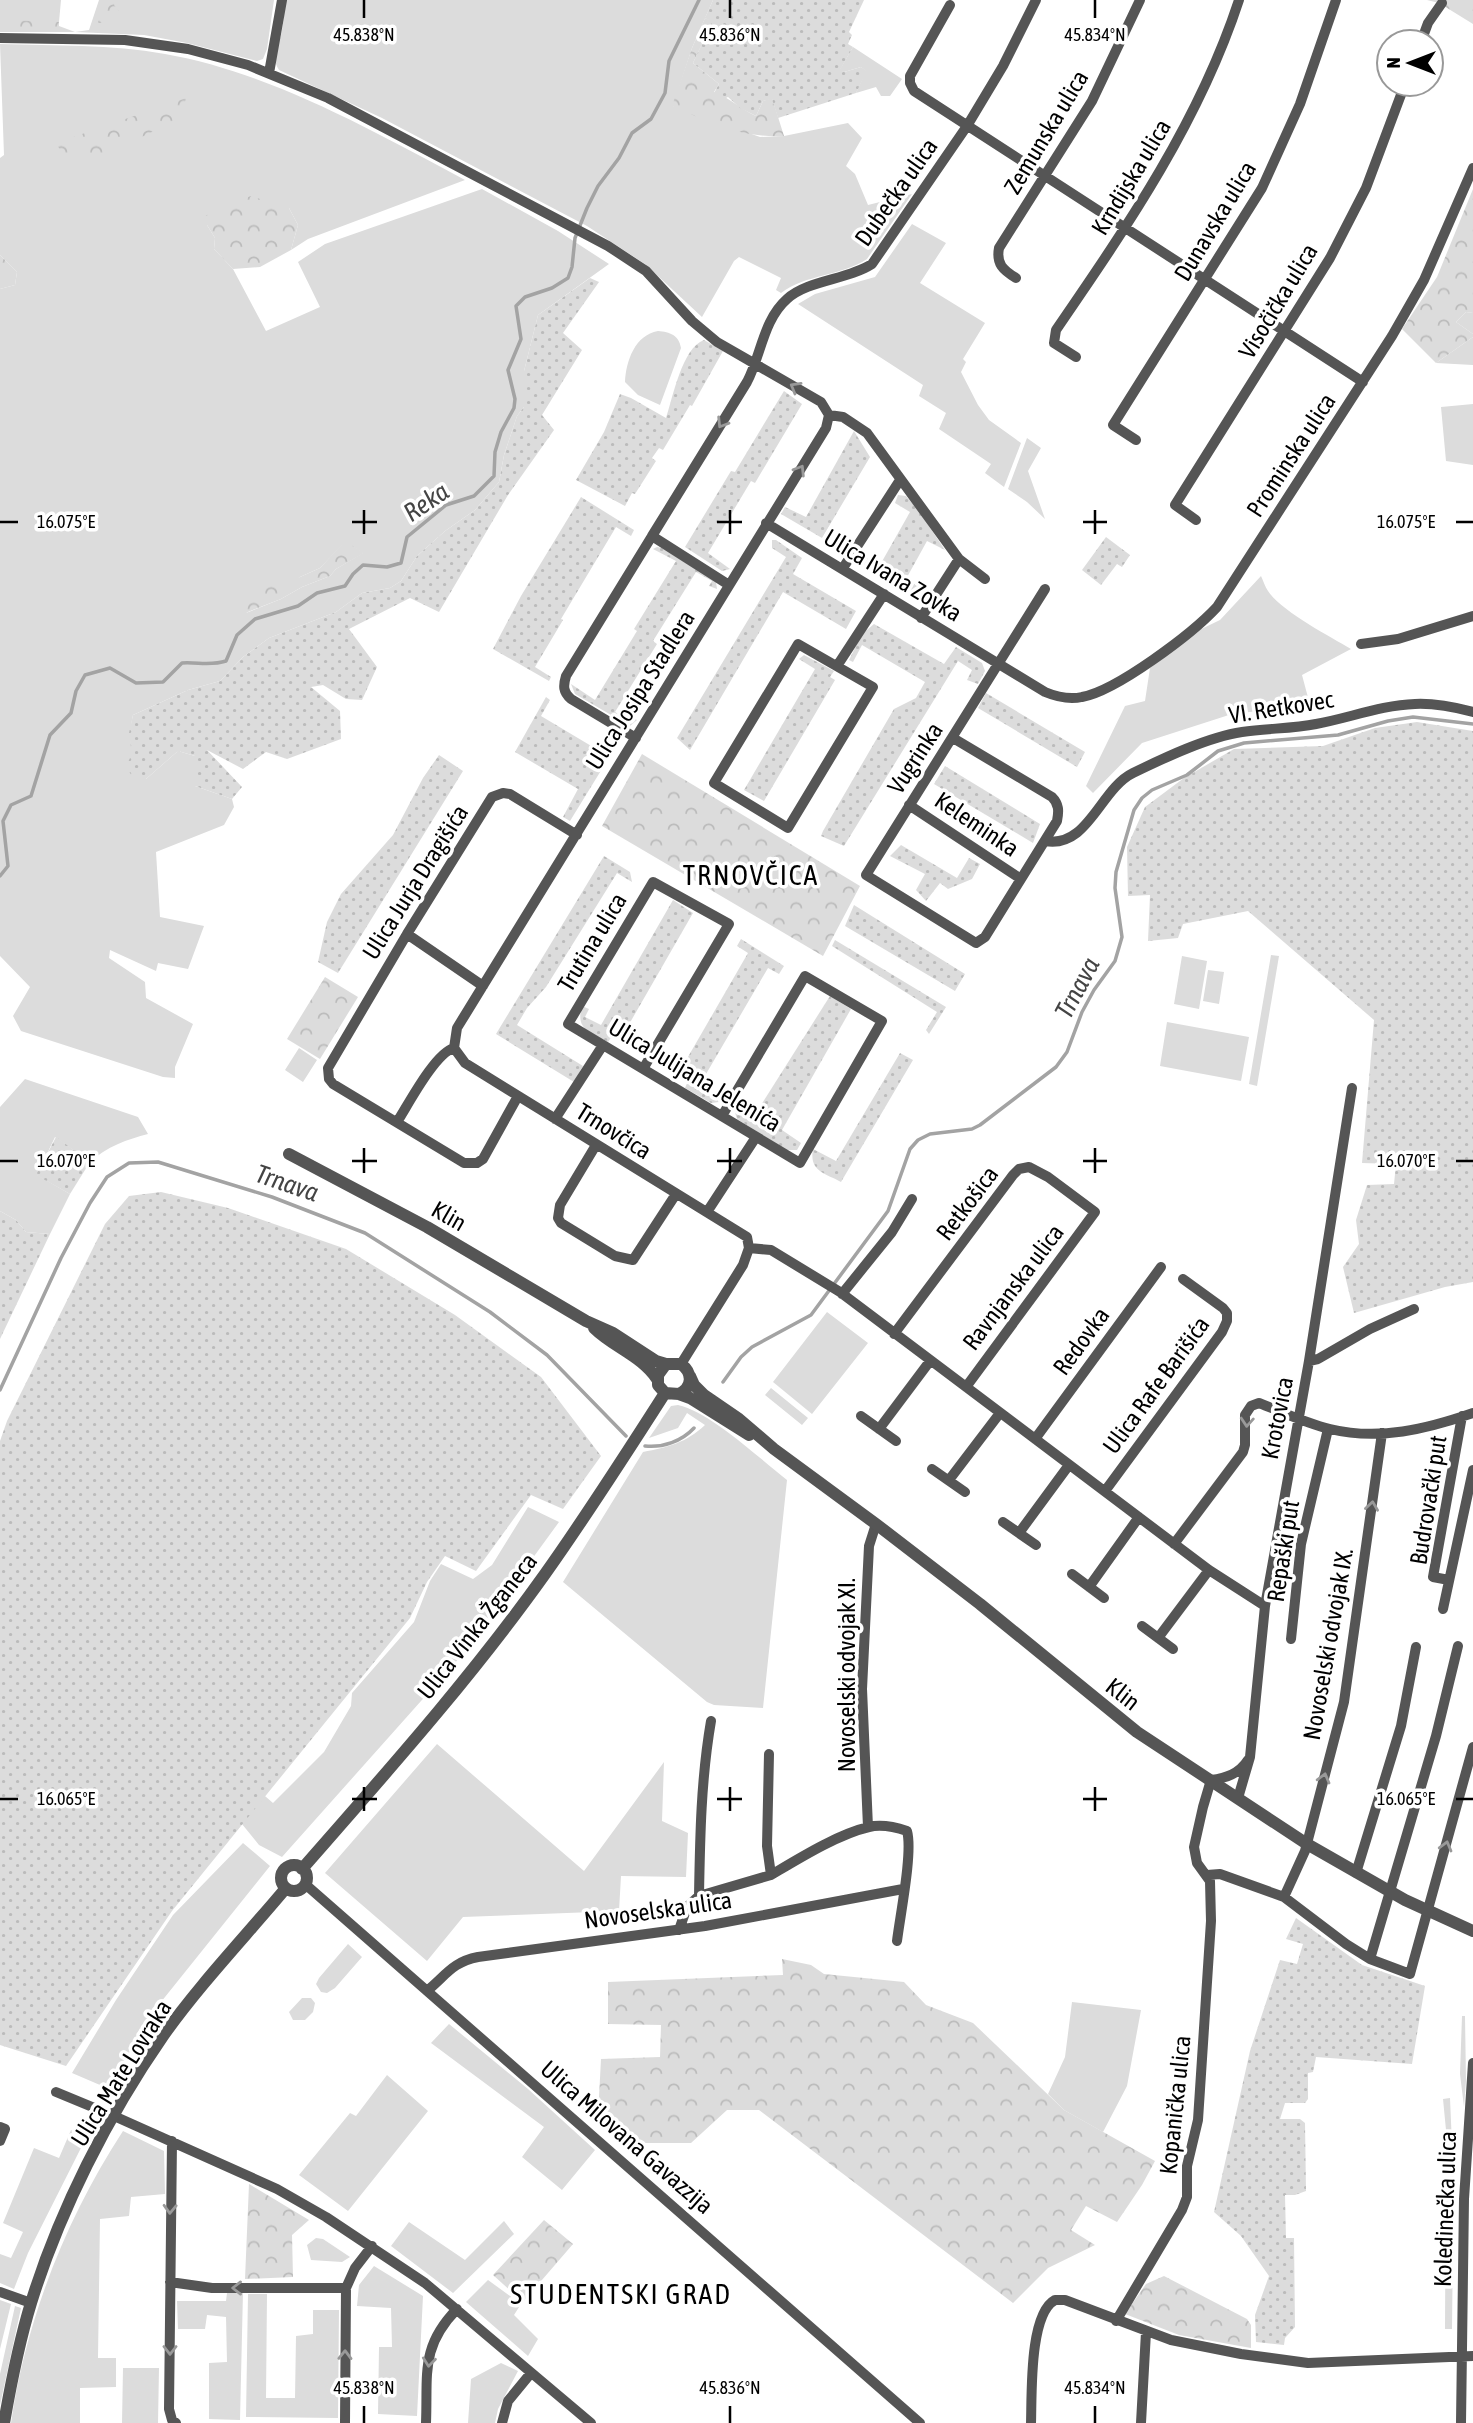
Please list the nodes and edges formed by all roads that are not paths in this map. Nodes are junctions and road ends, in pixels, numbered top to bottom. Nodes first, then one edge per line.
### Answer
1 (282, 0) edge
2 (1036, 0) edge
3 (1140, 0) edge
4 (1239, 0) edge
5 (1336, 0) edge
6 (1442, 3) dead end
7 (950, 5) dead end
8 (1426, 28) edge
9 (2, 38) edge
10 (269, 73) junction
11 (1400, 98) edge
12 (967, 126) junction
13 (1473, 168) edge
14 (1046, 177) junction
15 (1125, 229) junction
16 (1016, 278) dead end
17 (1205, 280) junction
18 (1284, 331) junction
19 (1076, 357) dead end
20 (756, 364) junction
21 (1363, 382) junction
22 (829, 415) junction
23 (1136, 440) dead end
24 (900, 480) junction
25 (1196, 520) dead end
26 (766, 523) junction
27 (652, 536) junction
28 (959, 559) junction
29 (843, 568) junction
30 (985, 579) dead end
31 (729, 585) junction
32 (1045, 589) dead end
33 (884, 594) junction
34 (1473, 617) edge
35 (921, 618) junction
36 (1361, 644) dead end
37 (998, 663) junction
38 (837, 666) junction
39 (1071, 698) joint
40 (1473, 712) edge
41 (636, 738) junction
42 (953, 738) junction
43 (909, 805) junction
44 (577, 835) junction
45 (1045, 841) junction
46 (1021, 879) junction
47 (407, 934) junction
48 (483, 986) junction
49 (568, 1024) joint
50 (603, 1045) junction
51 (454, 1048) junction
52 (643, 1069) junction
53 (1352, 1088) dead end
54 (518, 1096) junction
55 (722, 1116) junction
56 (555, 1119) junction
57 (397, 1122) junction
58 (756, 1137) junction
59 (596, 1145) junction
60 (289, 1154) dead end
61 (676, 1194) junction
62 (912, 1199) dead end
63 (707, 1212) junction
64 (1095, 1212) joint
65 (749, 1248) junction
66 (1161, 1267) dead end
67 (1183, 1279) dead end
68 (841, 1293) junction
69 (1414, 1308) dead end
70 (586, 1321) junction
71 (894, 1334) junction
72 (930, 1361) junction
73 (1309, 1361) junction
74 (666, 1364) junction
75 (681, 1364) junction
76 (690, 1376) junction
77 (657, 1379) junction
78 (965, 1387) junction
79 (665, 1393) junction
80 (680, 1394) junction
81 (1000, 1413) junction
82 (1473, 1413) edge
83 (861, 1416) dead end
84 (1462, 1416) junction
85 (1298, 1418) junction
86 (879, 1429) junction
87 (1328, 1429) junction
88 (1382, 1433) junction
89 (1035, 1439) junction
90 (896, 1441) dead end
91 (774, 1449) junction
92 (1069, 1465) junction
93 (932, 1469) dead end
94 (1473, 1470) edge
95 (949, 1480) junction
96 (1105, 1491) junction
97 (965, 1492) dead end
98 (1139, 1517) junction
99 (1003, 1522) dead end
100 (876, 1524) junction
101 (1019, 1533) junction
102 (1174, 1544) junction
103 (1036, 1545) dead end
104 (1209, 1570) junction
105 (1072, 1574) dead end
106 (1449, 1580) junction
107 (1089, 1587) junction
108 (1104, 1598) dead end
109 (1265, 1606) junction
110 (1443, 1609) dead end
111 (1142, 1626) dead end
112 (1158, 1638) junction
113 (1291, 1639) dead end
114 (1458, 1646) dead end
115 (1416, 1647) dead end
116 (1173, 1649) dead end
117 (711, 1721) dead end
118 (1473, 1747) edge
119 (769, 1754) dead end
120 (1250, 1757) junction
121 (1211, 1780) junction
122 (1238, 1798) junction
123 (868, 1827) junction
124 (1307, 1844) junction
125 (302, 1869) junction
126 (1356, 1873) junction
127 (771, 1875) junction
128 (1208, 1875) junction
129 (305, 1884) junction
130 (286, 1888) junction
131 (903, 1889) junction
132 (1390, 1892) junction
133 (699, 1896) junction
134 (1284, 1897) junction
135 (1428, 1912) junction
136 (679, 1930) junction
137 (1473, 1931) edge
138 (897, 1941) dead end
139 (1370, 1959) junction
140 (428, 1990) junction
141 (1473, 2063) edge
142 (55, 2092) dead end
143 (114, 2116) junction
144 (0, 2127) edge
145 (0, 2141) edge
146 (172, 2141) junction
147 (372, 2246) junction
148 (170, 2281) junction
149 (346, 2288) junction
150 (0, 2292) edge
151 (31, 2303) junction
152 (457, 2309) junction
153 (1116, 2321) junction
154 (1146, 2332) junction
155 (1461, 2356) junction
156 (1473, 2356) edge
157 (531, 2373) junction
158 (4, 2423) edge
159 (176, 2423) edge
160 (345, 2423) edge
161 (426, 2423) edge
162 (502, 2423) edge
163 (591, 2423) edge
164 (920, 2423) edge
165 (1031, 2423) edge
166 (1142, 2423) edge
167 (1461, 2423) edge

1 - 10 street
2 - 12 street, Dubečka ulica
3 - 14 street, Zemunska ulica
4 - 15 street, Krndijska ulica
5 - 17 street, Dunavska ulica
6 - 8 street
7 - 12 street
9 - 10 street
10 - 20 street
11 - 18 street, Visočička ulica
12 - 14 street
12 - 20 street, Dubečka ulica
13 - 21 street, Prominska ulica
14 - 15 street
14 - 16 street, Zemunska ulica
15 - 17 street
15 - 19 street, Krndijska ulica
17 - 18 street
17 - 23 street, Dunavska ulica
18 - 21 street
18 - 25 street, Visočička ulica
22 -> 20 street
20 -> 27 street, Dubečka ulica
21 - 39 street, Prominska ulica
22 - 24 street
26 -> 22 street, Ulica Josipa Stadlera
24 - 28 street
24 - 29 street
26 - 29 street, Ulica Ivana Zovka
26 - 31 street, Ulica Josipa Stadlera
27 - 31 street
27 - 41 street, Dubečka ulica
28 - 30 street
28 - 35 street
29 - 33 street, Ulica Ivana Zovka
31 - 41 street, Ulica Josipa Stadlera
32 - 37 street
33 - 35 street, Ulica Ivana Zovka
33 - 38 street
34 - 36 street
35 - 37 street, Ulica Ivana Zovka
37 - 39 street, Ulica Ivana Zovka
37 - 42 street, Vugrinka
38 - 38 street
40 - 45 street, VI. Retkovec
41 - 44 street, Ulica Josipa Stadlera
42 - 43 street, Vugrinka
42 - 45 street
43 - 46 street, Keleminka
43 - 46 street, Vugrinka
44 - 47 street, Ulica Jurja Dragišića
44 - 48 street, Ulica Josipa Stadlera
45 - 46 street
47 - 48 street
47 - 57 street, Ulica Jurja Dragišića
48 - 51 street, Ulica Josipa Stadlera
49 - 50 street, Ulica Julijana Jelenića
49 - 52 street, Trutina ulica
50 - 52 street, Ulica Julijana Jelenića
50 - 56 street
51 - 54 street, Trnovčica
51 - 57 street, Ulica Josipa Stadlera
52 - 55 street, Ulica Julijana Jelenića
53 - 73 street, Krotovica
54 - 56 street, Trnovčica
54 - 57 street
55 - 58 street, Ulica Julijana Jelenića
55 - 58 street, Ulica Julijana Jelenića
56 - 59 street, Trnovčica
58 - 63 street
59 - 61 street, Trnovčica
59 - 61 street
60 - 70 street, Klin
61 - 63 street, Trnovčica
62 - 68 street
63 - 65 street, Trnovčica
64 - 71 street, Retkošica
64 - 78 street, Ravnjanska ulica
65 - 68 street
65 - 75 street
66 - 89 street, Redovka
67 - 96 street, Ulica Rafe Barišića
68 - 71 street
69 - 73 street
70 - 74 street, Klin
70 - 77 street, Klin
71 - 72 street
72 - 78 street
72 - 86 street
73 - 85 street, Krotovica
74 - 75 street
74 - 77 street
75 - 76 street
76 - 80 street
76 - 91 street, Klin
77 - 79 street
78 - 81 street
79 - 80 street
79 - 125 street, Ulica Vinka Žganeca
80 - 91 street, Klin
81 - 89 street
81 - 95 street
82 - 84 street
83 - 86 street
84 - 88 street
84 - 106 street, Budrovački put
85 - 87 street
85 -> 102 street
85 - 109 street, Krotovica
86 - 90 street
87 - 88 street
87 - 113 street, Repaški put
124 -> 88 street, Novoselski odvojak IX.
89 - 92 street
91 - 100 street, Klin
92 - 96 street
92 - 101 street
93 - 95 street
94 - 106 street
95 - 97 street
96 - 98 street
98 - 102 street
98 - 107 street
99 - 101 street
100 - 121 street, Klin
100 - 123 street, Novoselski odvojak XI.
101 - 103 street
102 - 104 street
104 - 109 street
104 - 112 street
105 - 107 street
106 - 110 street
107 - 108 street
109 - 120 street, Krotovica
111 - 112 street
112 - 116 street
114 - 132 street
115 - 126 street
117 - 133 street
135 -> 118 street
119 - 127 street
120 - 121 street
120 - 122 street, Krotovica
121 - 122 street, Klin
121 - 128 street, Kopanička ulica
122 - 124 street, Klin
123 - 127 street
123 - 131 street
124 - 126 street, Klin
124 - 134 street, Novoselski odvojak IX.
125 - 129 street
125 - 130 street, Ulica Vinka Žganeca
126 - 132 street, Klin
127 - 133 street
128 - 134 street
128 - 153 street, Kopanička ulica
129 - 130 street
129 - 140 street, Ulica Milovana Gavazzija
130 - 143 street, Ulica Mate Lovraka
131 - 136 street, Novoselska ulica
131 - 138 street
132 - 135 street, Klin
132 - 139 street
133 - 136 street
134 - 139 street
135 - 137 street, Klin
135 - 139 street
136 - 140 street, Novoselska ulica
140 - 164 street, Ulica Milovana Gavazzija
141 - 155 street, Koledinečka ulica
142 - 143 street
143 - 146 street
143 - 151 street, Ulica Mate Lovraka
144 - 145 street
146 - 147 street
146 -> 148 street
147 - 149 street
147 - 152 street
149 -> 148 street
148 -> 159 street
160 -> 149 street
150 - 151 street
151 - 158 street, Ulica Mate Lovraka
152 - 157 street
152 -> 161 street
153 - 154 street
153 - 165 street
154 - 155 street
154 - 166 street
155 - 156 street
155 - 167 street, Koledinečka ulica
157 - 162 street
157 - 163 street

